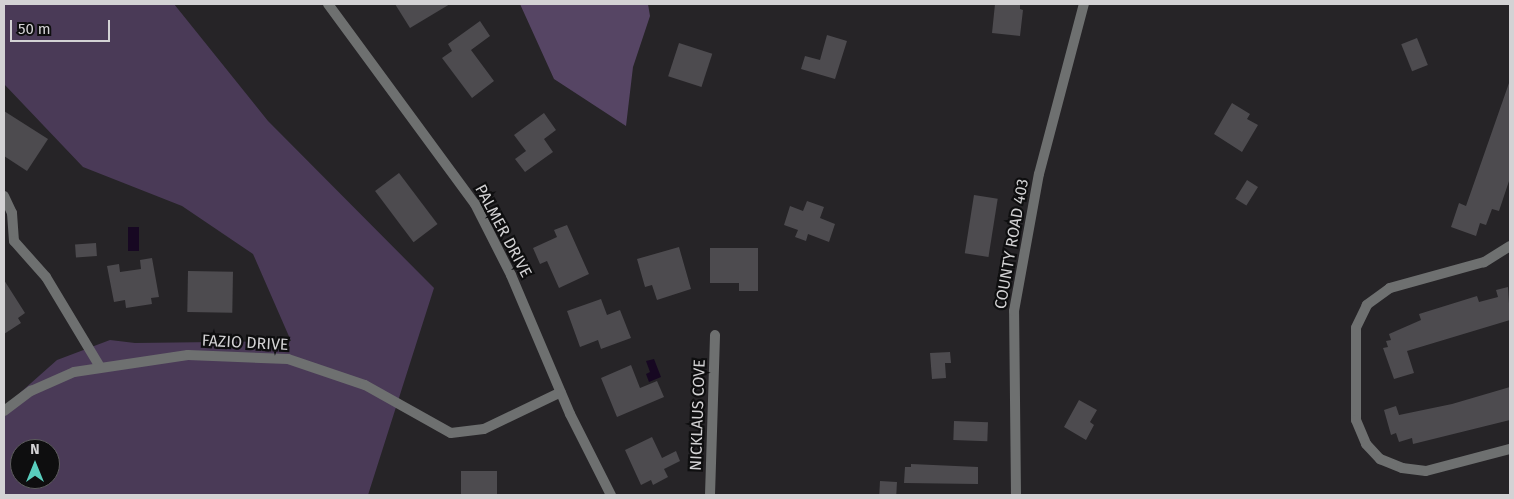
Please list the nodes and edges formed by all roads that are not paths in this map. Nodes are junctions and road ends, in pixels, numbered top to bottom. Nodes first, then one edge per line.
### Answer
1 (328, 4) edge
2 (1084, 4) edge
3 (4, 196) edge
4 (1510, 246) edge
5 (715, 335) dead end
6 (100, 367) junction
7 (561, 392) junction
8 (4, 411) edge
9 (1510, 449) edge
10 (611, 495) edge
11 (710, 495) edge
12 (1016, 495) edge

1 - 7 street, PALMER DRIVE
2 - 12 street, COUNTY ROAD 403
3 - 6 street
4 - 9 street
5 - 11 street, NICKLAUS COVE
6 - 7 street, FAZIO DRIVE
6 - 8 street, FAZIO DRIVE
7 - 10 street, PALMER DRIVE

